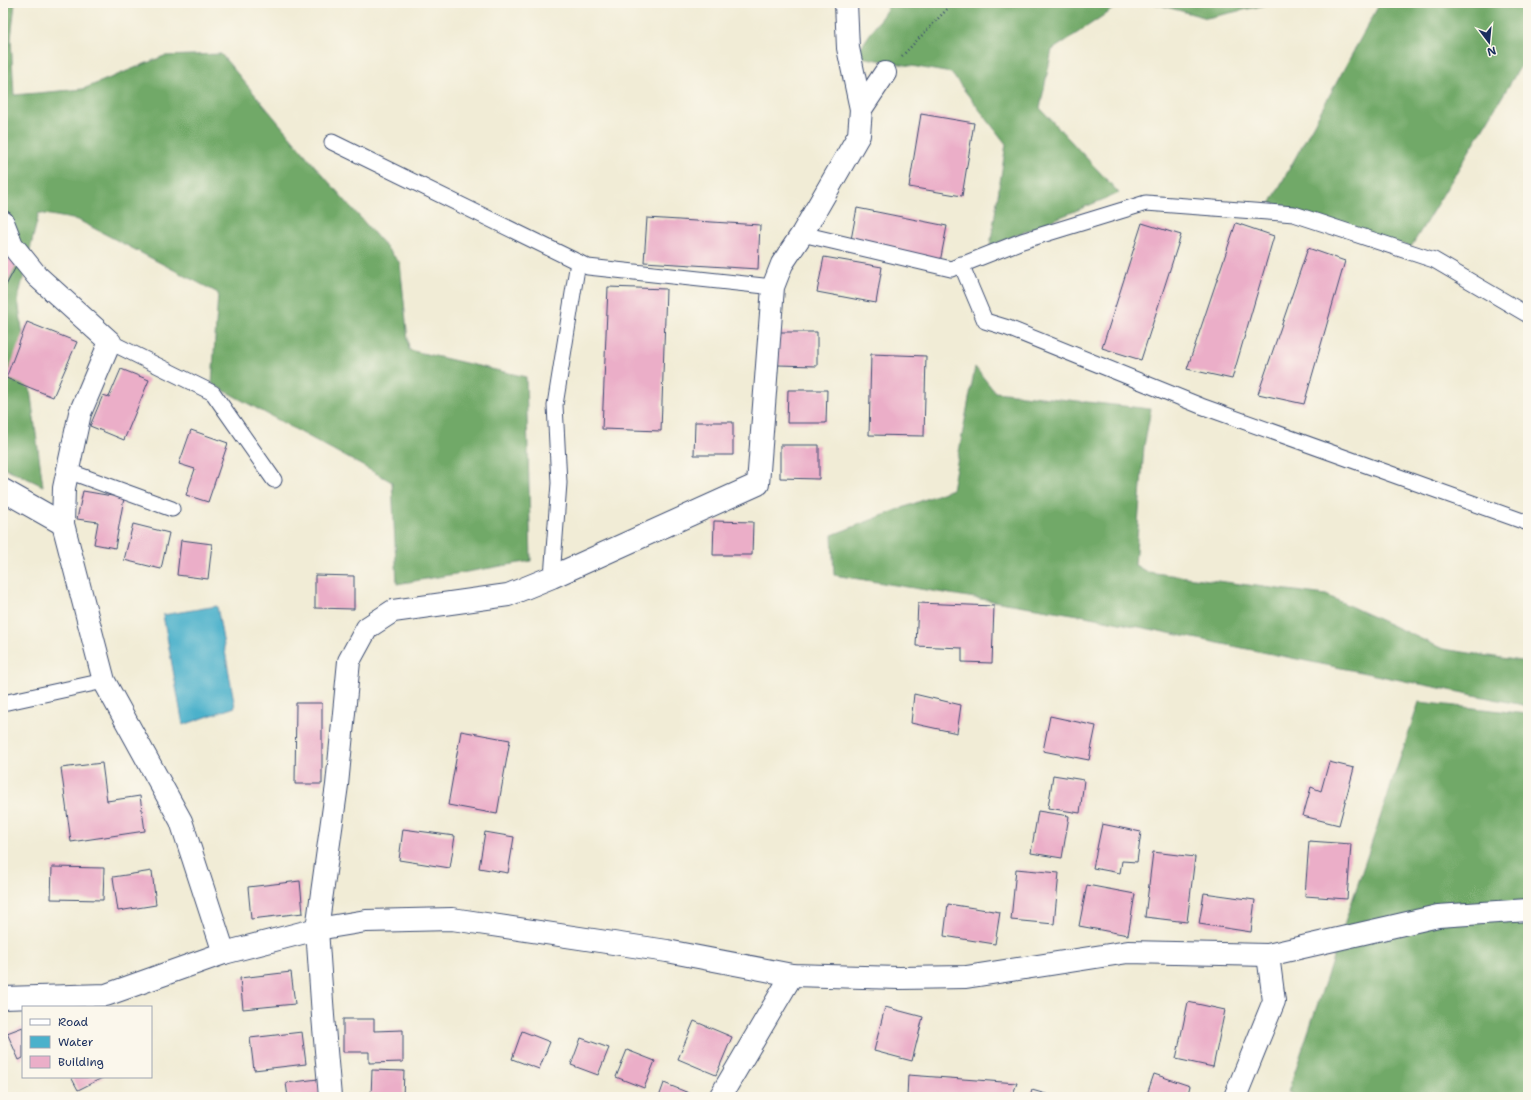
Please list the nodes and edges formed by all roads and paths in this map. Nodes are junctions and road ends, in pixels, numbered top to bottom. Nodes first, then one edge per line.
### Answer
1 (846, 3) edge
2 (953, 3) edge
3 (885, 73) joint
4 (861, 109) junction
5 (332, 142) dead end
6 (3, 222) edge
7 (802, 234) junction
8 (578, 262) junction
9 (961, 264) junction
10 (773, 286) junction
11 (1528, 315) edge
12 (110, 342) junction
13 (68, 471) junction
14 (274, 480) dead end
15 (3, 490) edge
16 (172, 509) dead end
17 (1528, 523) edge
18 (63, 524) junction
19 (552, 577) junction
20 (104, 681) junction
21 (3, 703) edge
22 (1528, 910) edge
23 (318, 929) junction
24 (224, 953) junction
25 (1268, 955) junction
26 (792, 975) junction
27 (3, 998) edge
28 (330, 1097) edge
29 (720, 1097) edge
30 (1235, 1097) edge

1 - 4 street
2 - 3 path
3 - 4 street
4 - 7 street
5 - 8 lane
6 - 12 street
7 - 9 lane
7 - 10 street
8 - 10 lane
8 - 19 lane
9 - 11 lane
9 - 17 lane
10 - 19 street
12 - 13 street
12 - 14 lane
13 - 16 lane
13 - 18 street
15 - 18 street
18 - 20 street
19 - 23 street
20 - 21 lane
20 - 24 street
22 - 25 street
23 - 24 street
23 - 26 street
23 - 28 street
24 - 27 street
25 - 26 street
25 - 30 street
26 - 29 street

